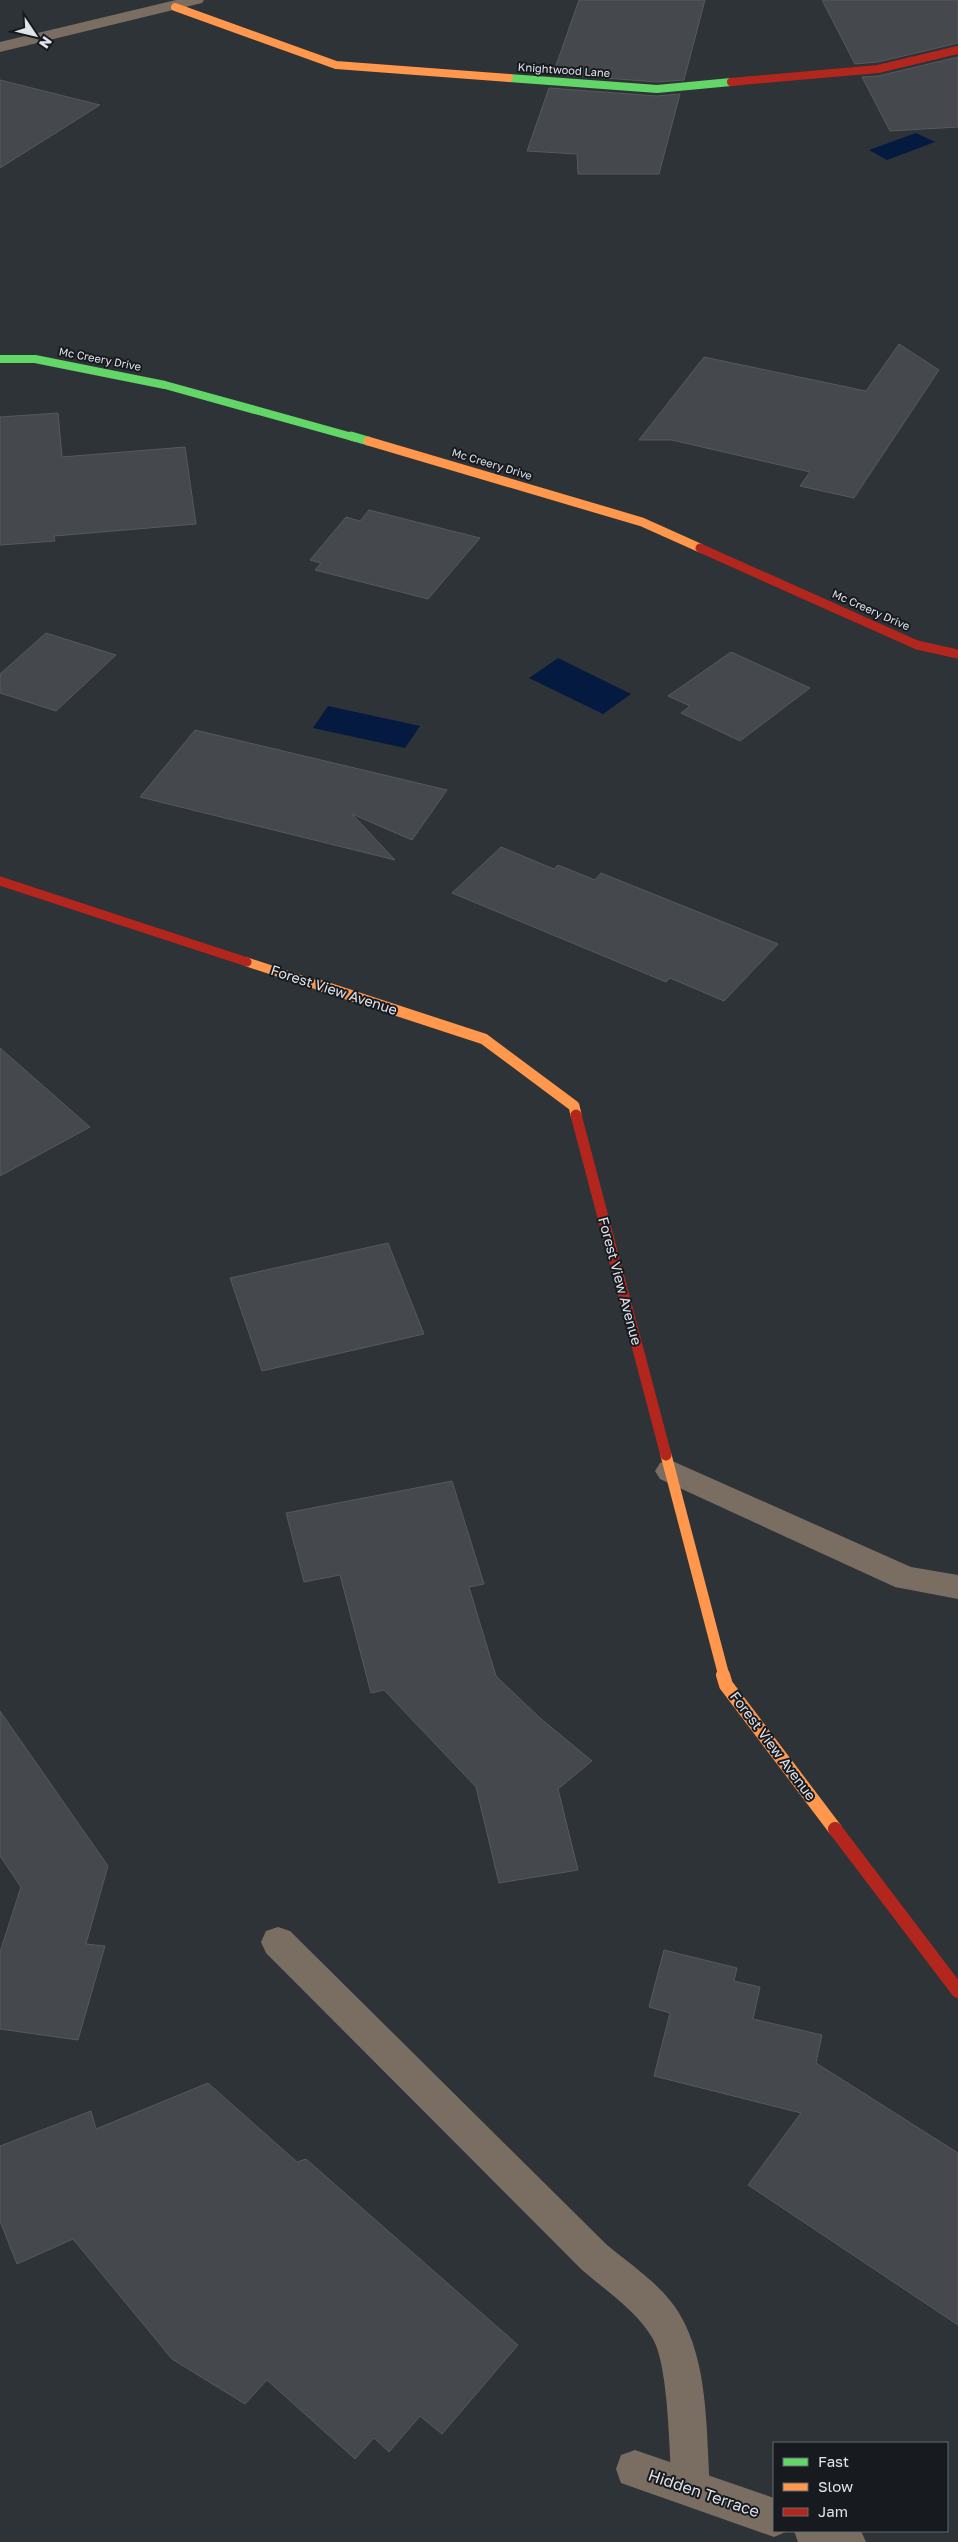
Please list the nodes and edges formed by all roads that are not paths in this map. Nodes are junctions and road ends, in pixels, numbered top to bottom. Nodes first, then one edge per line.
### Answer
1 (196, 0) edge
2 (175, 6) junction
3 (0, 48) edge
4 (958, 50) edge
5 (0, 359) edge
6 (958, 654) edge
7 (0, 880) edge
8 (670, 1471) junction
9 (958, 1587) edge
10 (278, 1942) dead end
11 (958, 1991) edge
12 (635, 2469) dead end
13 (691, 2488) junction
14 (773, 2517) edge
15 (816, 2532) edge
16 (846, 2542) edge

1 - 2 street
2 - 3 street
2 - 4 street, Knightwood Lane
5 - 6 street, Mc Creery Drive
7 - 8 street, Forest View Avenue
8 - 9 street
8 - 11 street, Forest View Avenue
10 - 13 street
12 - 13 street, Hidden Terrace
13 - 14 street, Hidden Terrace
15 - 16 street

